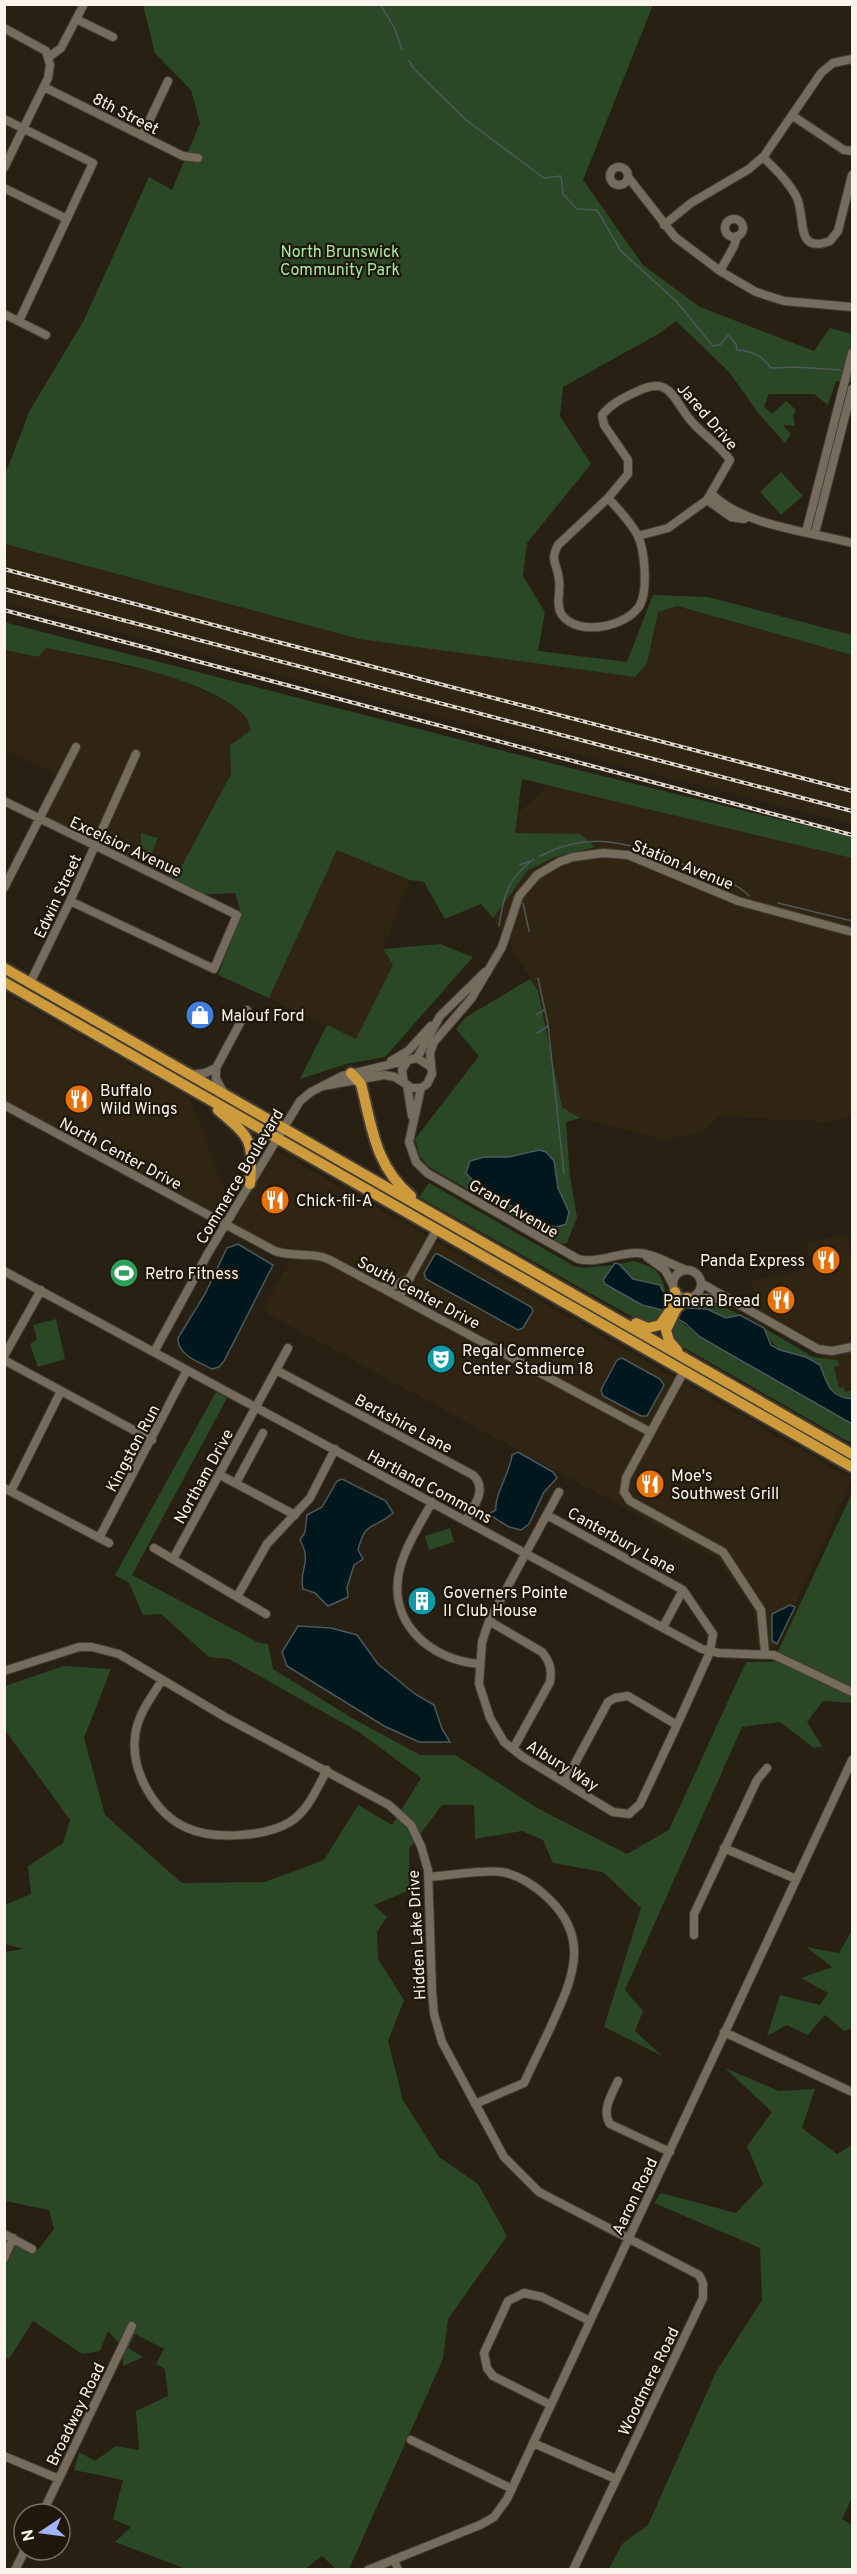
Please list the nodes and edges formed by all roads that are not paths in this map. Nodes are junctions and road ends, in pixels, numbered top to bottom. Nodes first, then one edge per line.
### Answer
1 (84, 4) edge
2 (76, 19) junction
3 (4, 28) edge
4 (113, 37) dead end
5 (49, 57) junction
6 (852, 59) edge
7 (168, 81) dead end
8 (44, 87) junction
9 (793, 116) junction
10 (4, 119) edge
11 (24, 128) junction
12 (142, 136) junction
13 (852, 152) edge
14 (763, 157) junction
15 (198, 158) dead end
16 (4, 168) edge
17 (852, 175) edge
18 (628, 177) dead end
19 (4, 188) edge
20 (851, 188) edge
21 (67, 219) junction
22 (664, 225) junction
23 (736, 236) dead end
24 (720, 271) junction
25 (852, 307) edge
26 (4, 314) edge
27 (19, 321) junction
28 (46, 335) dead end
29 (852, 353) edge
30 (852, 389) edge
31 (836, 416) junction
32 (848, 420) edge
33 (709, 497) junction
34 (608, 498) junction
35 (806, 532) junction
36 (815, 533) junction
37 (638, 536) junction
38 (852, 543) edge
39 (75, 747) dead end
40 (136, 754) dead end
41 (4, 801) edge
42 (38, 819) junction
43 (95, 847) junction
44 (4, 888) edge
45 (70, 901) junction
46 (852, 932) edge
47 (491, 967) junction
48 (4, 968) edge
49 (4, 982) edge
50 (30, 983) junction
51 (247, 1010) dead end
52 (440, 1016) junction
53 (413, 1059) junction
54 (378, 1067) junction
55 (431, 1067) junction
56 (216, 1068) junction
57 (189, 1075) junction
58 (355, 1077) junction
59 (406, 1084) junction
60 (421, 1088) junction
61 (200, 1094) junction
62 (225, 1096) junction
63 (4, 1105) edge
64 (411, 1129) junction
65 (280, 1133) junction
66 (250, 1184) junction
67 (432, 1214) junction
68 (226, 1225) junction
69 (436, 1229) junction
70 (640, 1254) junction
71 (686, 1270) junction
72 (4, 1271) edge
73 (410, 1278) junction
74 (701, 1283) junction
75 (380, 1287) junction
76 (41, 1290) junction
77 (399, 1297) junction
78 (680, 1297) junction
79 (584, 1300) junction
80 (733, 1302) junction
81 (666, 1322) junction
82 (852, 1347) edge
83 (288, 1348) dead end
84 (154, 1352) junction
85 (684, 1357) junction
86 (4, 1358) edge
87 (187, 1370) junction
88 (276, 1370) junction
89 (684, 1371) junction
90 (62, 1391) junction
91 (256, 1407) junction
92 (650, 1432) junction
93 (263, 1433) dead end
94 (152, 1440) junction
95 (829, 1440) junction
96 (852, 1446) edge
97 (334, 1449) junction
98 (851, 1463) edge
99 (220, 1474) junction
100 (236, 1483) junction
101 (8, 1490) edge
102 (559, 1492) dead end
103 (432, 1502) junction
104 (295, 1515) junction
105 (547, 1515) junction
106 (466, 1521) junction
107 (99, 1538) junction
108 (109, 1544) dead end
109 (154, 1548) dead end
110 (527, 1553) junction
111 (173, 1559) junction
112 (683, 1590) junction
113 (238, 1595) junction
114 (266, 1614) dead end
115 (489, 1621) junction
116 (663, 1627) junction
117 (710, 1652) junction
118 (765, 1653) junction
119 (479, 1664) junction
120 (4, 1671) edge
121 (162, 1680) junction
122 (852, 1692) edge
123 (677, 1725) junction
124 (513, 1749) junction
125 (852, 1760) edge
126 (768, 1768) dead end
127 (327, 1770) junction
128 (565, 1782) junction
129 (724, 1848) junction
130 (429, 1877) junction
131 (796, 1879) junction
132 (694, 1935) dead end
133 (724, 2032) junction
134 (618, 2080) dead end
135 (852, 2092) edge
136 (476, 2104) junction
137 (670, 2152) junction
138 (4, 2234) edge
139 (13, 2238) junction
140 (628, 2238) junction
141 (32, 2248) dead end
142 (4, 2258) edge
143 (590, 2321) junction
144 (132, 2326) dead end
145 (551, 2405) junction
146 (411, 2440) dead end
147 (533, 2443) junction
148 (4, 2456) edge
149 (59, 2479) junction
150 (616, 2479) junction
151 (512, 2489) junction
152 (48, 2502) edge
153 (394, 2559) junction
154 (368, 2570) edge
155 (398, 2570) edge
156 (573, 2570) edge

1 - 2 street
2 - 4 street
2 - 5 street
3 - 5 street
5 - 8 street
6 - 9 street
7 - 12 street
8 - 11 street
8 - 12 street, 8th Street
9 - 13 street
9 - 14 street
10 - 11 street
11 - 16 street
11 - 21 street
12 - 15 street, 8th Street
14 - 20 street
14 - 22 street
17 - 20 street
18 - 22 street
19 - 21 street
21 - 27 street
22 - 24 street
23 - 24 street
24 - 25 street
26 - 27 street
27 - 28 street
29 - 31 street
30 - 32 street
31 - 32 street
31 - 35 street
32 - 36 street
33 - 34 street, Jared Drive
33 - 35 street
33 - 37 street, Jared Drive
34 - 37 street
34 - 37 street
35 - 36 street
36 - 38 street
39 - 42 street
40 - 43 street, Edwin Street
41 - 42 street, Excelsior Avenue
42 - 43 street, Excelsior Avenue
42 - 44 street
43 - 45 street, Edwin Street
43 - 45 street, Excelsior Avenue
45 - 50 street, Edwin Street
46 - 47 street, Station Avenue
47 - 52 street, Station Avenue
47 - 55 street, Station Avenue
48 - 50 highway
49 - 61 highway
50 - 57 highway
51 - 56 street
52 - 53 street, Station Avenue
52 - 54 street
53 - 54 street, Commerce Boulevard
53 - 55 street
53 - 59 street
54 - 58 street, Commerce Boulevard
55 - 60 street
56 - 57 street
56 - 62 street
57 - 62 highway
58 - 59 street, Commerce Boulevard
58 - 65 street, Commerce Boulevard
58 - 67 highway
59 - 60 street
59 - 64 street, Grand Avenue
60 - 64 street, Grand Avenue
61 - 65 highway
61 - 66 highway
62 - 65 highway
63 - 68 street, North Center Drive
64 - 70 street, Grand Avenue
65 - 66 street, Commerce Boulevard
65 - 67 highway
65 - 69 highway
66 - 68 street, Commerce Boulevard
67 - 79 highway
68 - 75 street, South Center Drive
68 - 84 street, Commerce Boulevard
69 - 73 street
69 - 89 highway
70 - 71 street, Grand Avenue
70 - 78 street
71 - 74 street, Grand Avenue
71 - 78 street
72 - 76 street, Hartland Commons
73 - 75 street
73 - 77 street
74 - 78 street
74 - 80 street, Grand Avenue
75 - 77 street, South Center Drive
76 - 84 street, Hartland Commons
76 - 86 street
77 - 92 street, South Center Drive
78 - 80 street, Grand Avenue
78 - 81 highway
79 - 81 highway
79 - 85 highway
80 - 82 street, Grand Avenue
81 - 85 highway
83 - 88 street, Northam Drive
84 - 87 street, Hartland Commons
85 - 95 highway
86 - 90 street
87 - 91 street, Hartland Commons
87 - 94 street, Kingston Run
88 - 91 street, Northam Drive
88 - 106 street, Berkshire Lane
89 - 92 street
89 - 98 highway
90 - 94 street
90 - 101 street
91 - 97 street, Hartland Commons
91 - 99 street, Northam Drive
92 - 118 street
93 - 100 street
94 - 107 street, Kingston Run
95 - 96 highway
95 - 98 highway
97 - 103 street, Hartland Commons
97 - 104 street
99 - 100 street
99 - 111 street, Northam Drive
100 - 104 street
101 - 107 street
102 - 105 street, Albury Way
103 - 106 street, Hartland Commons
103 - 119 street
104 - 113 street
105 - 110 street, Albury Way
105 - 112 street, Canterbury Lane
106 - 110 street, Hartland Commons
107 - 108 street
109 - 111 street
110 - 115 street, Albury Way
110 - 116 street, Hartland Commons
111 - 113 street
112 - 116 street
112 - 117 street, Canterbury Lane
113 - 114 street
115 - 119 street, Albury Way
115 - 124 street
116 - 117 street, Hartland Commons
117 - 118 street, Hartland Commons
117 - 123 street, Albury Way
118 - 122 street, Hartland Commons
119 - 124 street, Albury Way
120 - 121 street, Hidden Lake Drive
121 - 127 street, Hidden Lake Drive
121 - 127 street
123 - 128 street
123 - 128 street, Albury Way
124 - 128 street, Albury Way
125 - 131 street, Aaron Road
126 - 129 street
127 - 130 street, Hidden Lake Drive
129 - 131 street
129 - 132 street
130 - 136 street, Hidden Lake Drive
130 - 136 street
131 - 133 street, Aaron Road
133 - 135 street
133 - 137 street, Aaron Road
134 - 137 street
136 - 140 street, Hidden Lake Drive
137 - 140 street, Aaron Road
138 - 139 street
139 - 141 street
139 - 142 street
140 - 143 street, Aaron Road
140 - 150 street, Woodmere Road
143 - 145 street, Aaron Road
143 - 145 street
144 - 149 street, Broadway Road
145 - 147 street, Aaron Road
146 - 151 street
147 - 150 street
147 - 151 street, Aaron Road
148 - 149 street
149 - 152 street, Broadway Road
150 - 156 street, Woodmere Road
151 - 153 street, Aaron Road
153 - 154 street, Aaron Road
153 - 155 street

